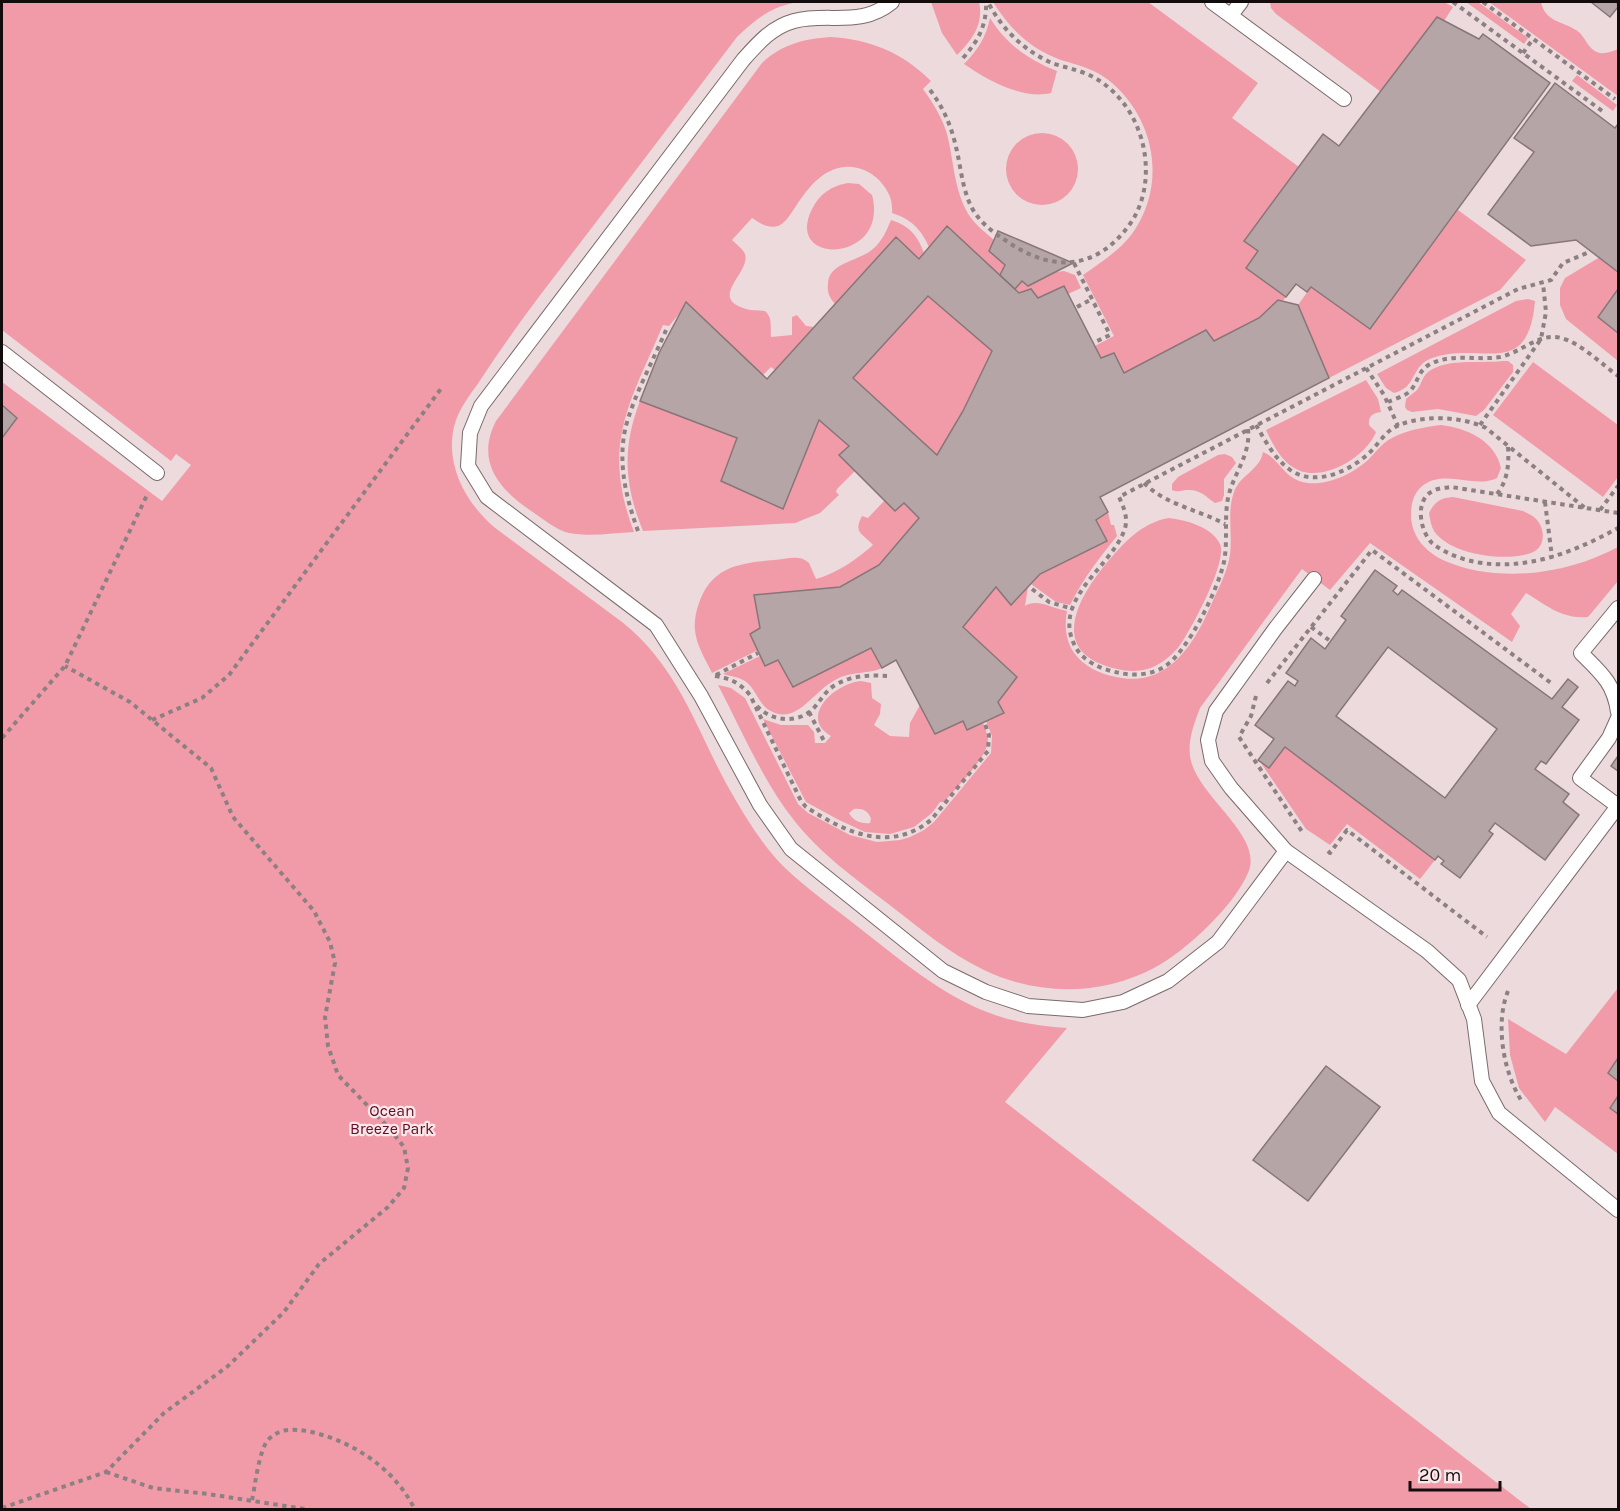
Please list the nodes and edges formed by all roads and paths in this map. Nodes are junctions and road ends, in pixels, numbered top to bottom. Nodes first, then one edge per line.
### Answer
1 (891, 2) edge
2 (987, 2) edge
3 (1212, 2) edge
4 (1241, 2) edge
5 (1453, 2) edge
6 (1483, 2) edge
7 (1231, 15) junction
8 (1533, 39) junction
9 (1523, 53) junction
10 (963, 58) dead end
11 (930, 90) dead end
12 (1344, 99) dead end
13 (1615, 99) dead end
14 (1605, 113) dead end
15 (1587, 253) dead end
16 (1074, 262) junction
17 (1544, 283) junction
18 (1092, 299) junction
19 (1077, 307) dead end
20 (666, 330) dead end
21 (1541, 339) junction
22 (1095, 342) dead end
23 (2, 352) edge
24 (1366, 368) junction
25 (1618, 376) edge
26 (443, 386) dead end
27 (1388, 402) junction
28 (1256, 425) junction
29 (1480, 425) junction
30 (1398, 426) junction
31 (1248, 429) junction
32 (1508, 446) junction
33 (157, 473) joint
34 (1144, 483) junction
35 (1618, 486) edge
36 (1497, 494) junction
37 (1545, 502) junction
38 (1585, 508) junction
39 (1599, 510) junction
40 (1618, 513) edge
41 (1225, 524) junction
42 (1618, 528) edge
43 (638, 531) dead end
44 (1552, 556) junction
45 (1314, 579) dead end
46 (1032, 589) dead end
47 (1618, 608) edge
48 (1073, 609) junction
49 (1311, 627) junction
50 (1329, 640) dead end
51 (758, 653) dead end
52 (65, 666) junction
53 (887, 676) dead end
54 (1551, 683) dead end
55 (753, 703) junction
56 (809, 712) junction
57 (1618, 712) edge
58 (1618, 718) edge
59 (152, 720) junction
60 (985, 724) dead end
61 (2, 738) edge
62 (825, 743) dead end
63 (1312, 839) dead end
64 (1321, 846) dead end
65 (1286, 851) junction
66 (1487, 937) dead end
67 (1509, 990) dead end
68 (1468, 1005) junction
69 (1522, 1101) dead end
70 (1618, 1210) edge
71 (106, 1472) junction
72 (252, 1500) junction
73 (2, 1509) edge
74 (311, 1509) edge
75 (415, 1509) edge

1 - 65 lane
2 - 10 path
2 - 16 path
3 - 7 lane
4 - 7 lane
5 - 9 path
6 - 8 path
7 - 12 lane
8 - 9 path
8 - 13 path
9 - 14 path
11 - 16 path
15 - 17 path
16 - 18 path
17 - 21 path
17 - 24 path
18 - 19 path
18 - 22 path
20 - 43 path
21 - 25 path
21 - 27 path
21 - 29 path
23 - 33 lane
24 - 27 path
24 - 28 path
26 - 59 path
27 - 30 path
28 - 30 path
28 - 31 path
29 - 30 path
29 - 32 path
31 - 34 path
31 - 41 path
32 - 36 path
32 - 38 path
33 - 52 path
34 - 41 path
34 - 48 path
35 - 39 path
36 - 37 path
36 - 44 path
37 - 38 path
37 - 44 path
38 - 39 path
39 - 40 path
41 - 48 path
42 - 44 path
45 - 65 lane
46 - 48 path
47 - 57 lane
49 - 50 path
49 - 54 path
49 - 63 path
51 - 55 path
52 - 59 path
52 - 61 path
53 - 56 path
55 - 56 path
55 - 60 path
56 - 62 path
58 - 68 lane
59 - 71 path
64 - 66 path
65 - 68 lane
67 - 69 path
68 - 70 lane
71 - 72 path
71 - 73 path
72 - 74 path
72 - 75 path

